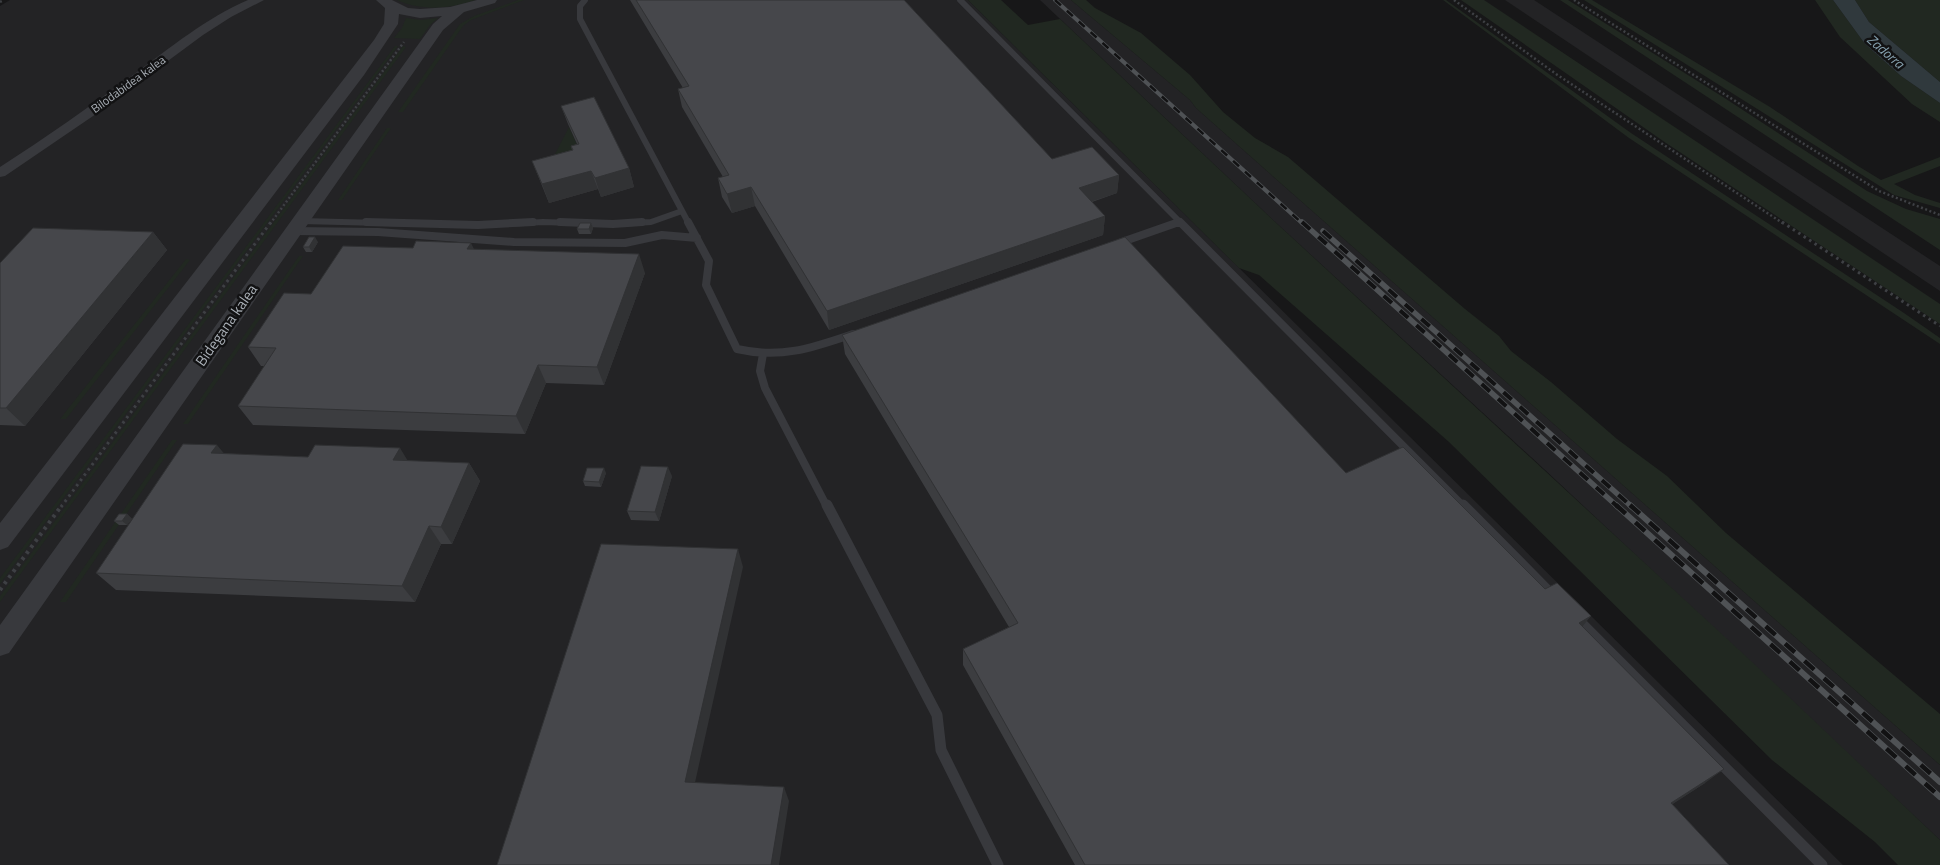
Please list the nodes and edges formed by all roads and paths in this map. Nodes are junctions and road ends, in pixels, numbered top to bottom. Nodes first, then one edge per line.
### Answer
1 (4, 0) edge
2 (258, 0) edge
3 (490, 0) edge
4 (585, 0) edge
5 (960, 0) edge
6 (1454, 0) edge
7 (1574, 0) edge
8 (0, 2) edge
9 (387, 4) edge
10 (458, 10) junction
11 (404, 42) dead end
12 (0, 173) edge
13 (682, 211) junction
14 (1940, 214) edge
15 (1180, 222) junction
16 (297, 226) junction
17 (697, 238) junction
18 (1114, 244) edge
19 (1940, 326) edge
20 (860, 332) edge
21 (762, 354) junction
22 (0, 540) edge
23 (0, 590) edge
24 (0, 644) edge
25 (998, 865) edge
26 (1822, 865) edge

1 - 8 path
2 - 12 street, Bilodabidea kalea
3 - 10 street
4 - 13 lane
5 - 15 lane
6 - 19 path
7 - 14 path
9 - 10 street
9 - 22 street
10 - 16 street, Bidegana kalea
11 - 23 path
13 - 16 lane
13 - 17 lane
15 - 18 lane
15 - 26 lane
16 - 17 lane
16 - 24 street, Bidegana kalea
17 - 21 lane
20 - 21 lane
21 - 25 lane

